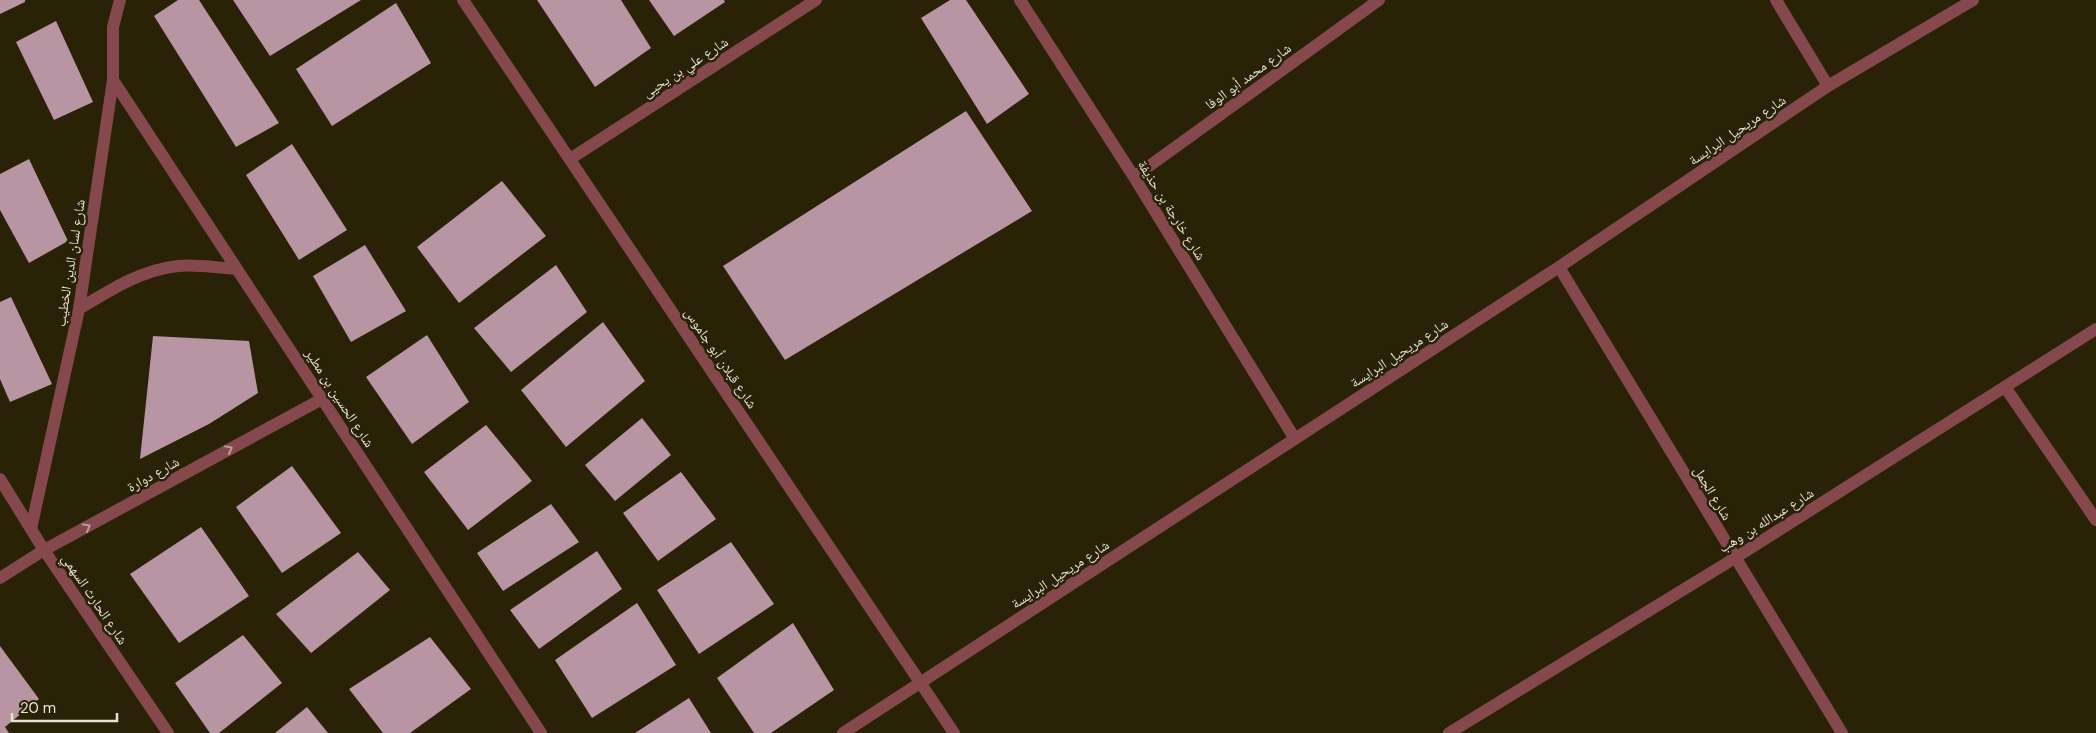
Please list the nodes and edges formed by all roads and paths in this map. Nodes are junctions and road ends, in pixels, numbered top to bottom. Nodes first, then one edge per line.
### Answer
1 (120, 0) edge
2 (463, 0) edge
3 (816, 0) edge
4 (1020, 0) edge
5 (1379, 0) edge
6 (1776, 0) edge
7 (1973, 0) edge
8 (113, 80) junction
9 (1828, 86) junction
10 (570, 159) junction
11 (1134, 176) junction
12 (1559, 267) junction
13 (237, 269) junction
14 (79, 309) junction
15 (2096, 330) edge
16 (2005, 387) junction
17 (322, 399) junction
18 (1294, 439) junction
19 (0, 479) edge
20 (2096, 520) edge
21 (31, 529) junction
22 (44, 550) junction
23 (1735, 558) junction
24 (0, 578) edge
25 (921, 682) junction
26 (168, 733) edge
27 (541, 733) edge
28 (843, 733) edge
29 (954, 733) edge
30 (1449, 733) edge
31 (1842, 733) edge

1 - 8 street, شارع لسان الدين الخطيب
2 - 10 street, شارع قبلان أبو جاموس
3 - 10 street, شارع علي بن يحيى
4 - 11 street, شارع خارجة بن حذيفة
5 - 11 street, شارع محمد أبو الوفا
6 - 9 street
7 - 9 street, شارع مريحيل البرايسة
8 - 13 street, شارع الحسين بن مطير
8 - 14 street, شارع لسان الدين الخطيب
9 - 12 street, شارع مريحيل البرايسة
10 - 25 street, شارع قبلان أبو جاموس
11 - 18 street, شارع خارجة بن حذيفة
12 - 18 street, شارع مريحيل البرايسة
12 - 23 street, شارع الجمل
13 - 14 street
13 - 17 street, شارع الحسين بن مطير
14 - 21 street, شارع لسان الدين الخطيب
15 - 16 street, شارع عبدالله بن وهب
16 - 20 street
16 - 23 street, شارع عبدالله بن وهب
22 -> 17 street, شارع دوارة
17 - 27 street, شارع الحسين بن مطير
18 - 25 street, شارع مريحيل البرايسة
19 - 21 street, شارع الحارث السهمي
21 - 22 street, شارع الحارث السهمي
22 - 24 street, شارع دوارة
22 - 26 street, شارع الحارث السهمي
23 - 30 street, شارع عبدالله بن وهب
23 - 31 street, شارع الجمل
25 - 28 street, شارع مريحيل البرايسة
25 - 29 street, شارع قبلان أبو جاموس

